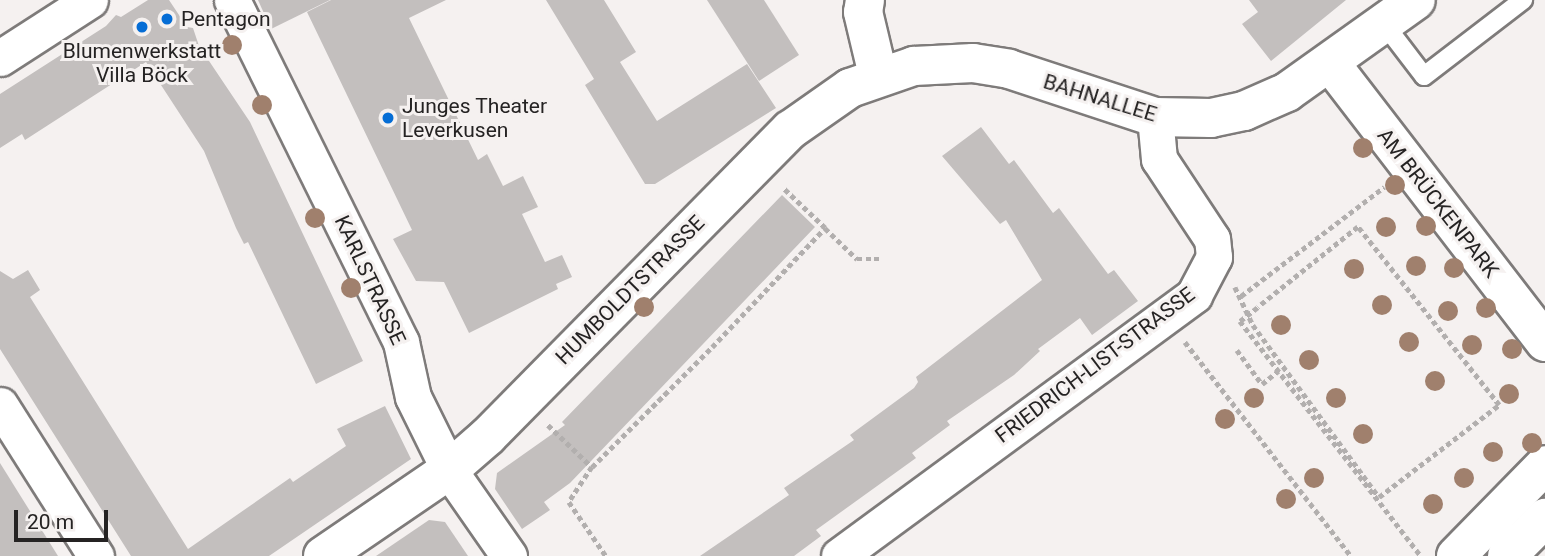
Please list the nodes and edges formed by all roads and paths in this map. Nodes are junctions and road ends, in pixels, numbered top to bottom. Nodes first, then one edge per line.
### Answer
1 (90, 0) edge
2 (232, 0) edge
3 (865, 0) edge
4 (1416, 0) edge
5 (1523, 0) edge
6 (1385, 25) junction
7 (0, 58) edge
8 (1331, 64) junction
9 (878, 75) junction
10 (1155, 117) junction
11 (757, 163) junction
12 (1410, 167) junction
13 (825, 229) junction
14 (1214, 257) junction
15 (881, 260) dead end
16 (1241, 296) junction
17 (1165, 316) junction
18 (1545, 342) edge
19 (1237, 350) dead end
20 (1278, 371) junction
21 (522, 400) junction
22 (3, 418) edge
23 (1545, 465) edge
24 (592, 467) junction
25 (449, 470) junction
26 (1545, 518) edge
27 (96, 556) edge
28 (323, 556) edge
29 (509, 556) edge
30 (606, 556) edge
31 (839, 556) edge
32 (1351, 556) edge
33 (1420, 556) edge
34 (1456, 556) edge
35 (1507, 556) edge

1 - 7 street
2 - 25 street, KARLSTRASSE
3 - 9 street
4 - 6 street, BAHNALLEE
5 - 6 lane
6 - 8 street, BAHNALLEE
8 - 10 street, BAHNALLEE
8 - 12 street, AM BRÜCKENPARK
9 - 10 street, BAHNALLEE
9 - 11 street, HUMBOLDTSTRASSE
10 - 14 street
11 - 13 path
11 - 21 street, HUMBOLDTSTRASSE
12 - 16 path
12 - 18 street, AM BRÜCKENPARK
13 - 15 path
13 - 24 path
14 - 16 path
14 - 17 street, FRIEDRICH-LIST-STRASSE
16 - 20 path, bridge
17 - 31 street, FRIEDRICH-LIST-STRASSE
17 - 32 path
19 - 20 path
20 - 33 path
21 - 24 path
21 - 25 street, HUMBOLDTSTRASSE
22 - 27 street
23 - 34 street
24 - 30 path
25 - 28 street, HUMBOLDTSTRASSE
25 - 29 street, KARLSTRASSE
26 - 35 street

